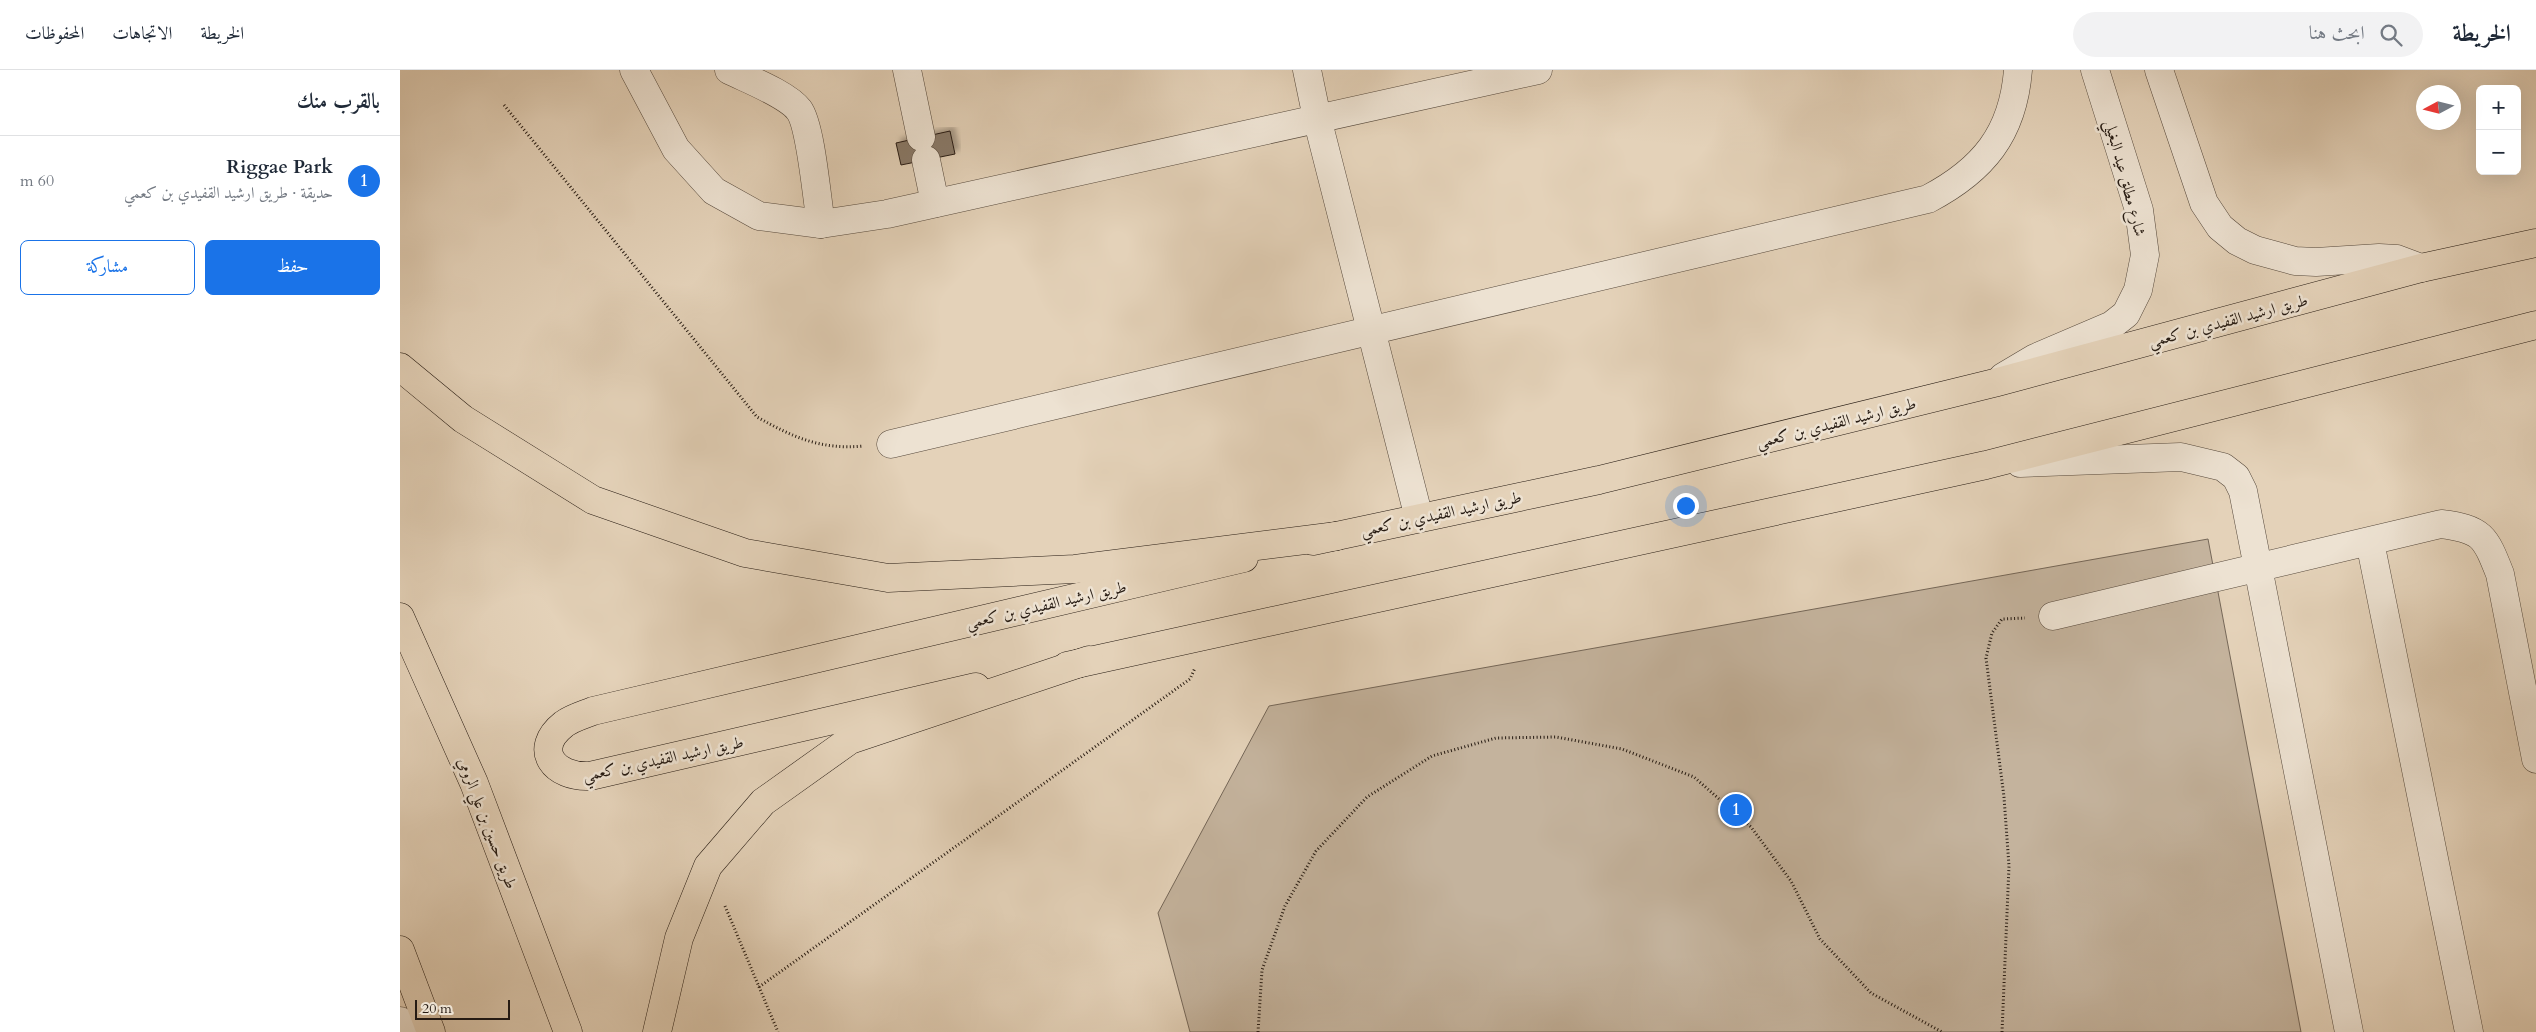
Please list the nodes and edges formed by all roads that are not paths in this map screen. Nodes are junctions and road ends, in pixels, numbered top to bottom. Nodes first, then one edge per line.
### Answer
1 (634, 70) edge
2 (729, 70) edge
3 (907, 70) edge
4 (1307, 70) edge
5 (1538, 70) edge
6 (2018, 70) edge
7 (2095, 70) edge
8 (2159, 70) edge
9 (1317, 118) junction
10 (935, 203) junction
11 (821, 224) junction
12 (2536, 243) edge
13 (2421, 268) junction
14 (2536, 325) edge
15 (1371, 331) junction
16 (400, 367) edge
17 (1994, 383) junction
18 (891, 444) road end
19 (1986, 465) junction
20 (1419, 518) junction
21 (1337, 536) junction
22 (2370, 542) junction
23 (2258, 565) junction
24 (2053, 616) road end
25 (400, 617) edge
26 (1089, 660) junction
27 (2536, 759) edge
28 (400, 950) edge
29 (400, 1021) edge
30 (406, 1032) edge
31 (431, 1032) edge
32 (568, 1032) edge
33 (657, 1032) edge
34 (2349, 1032) edge
35 (2468, 1032) edge

1 - 11 street
2 - 11 street
3 - 10 street
4 - 9 street
5 - 9 street
6 - 15 street
7 - 17 street, شارع مطلق عيد البغيلي
8 - 13 street
9 - 10 street
9 - 15 street
10 - 11 street
12 - 13 main road, طريق ارشيد القفيدي بن كعمي
13 - 17 main road, طريق ارشيد القفيدي بن كعمي
14 - 19 main road, طريق ارشيد القفيدي بن كعمي
15 - 18 street
15 - 20 street
16 - 21 main road
17 - 20 main road, طريق ارشيد القفيدي بن كعمي
19 - 23 street
19 - 26 main road, طريق ارشيد القفيدي بن كعمي
20 - 21 main road, طريق ارشيد القفيدي بن كعمي
21 - 26 main road, طريق ارشيد القفيدي بن كعمي
22 - 23 street
22 - 27 street
22 - 35 street
23 - 24 street
23 - 34 street
25 - 32 main road, طريق حسين بن علي الرومي
26 - 33 main road
28 - 31 main road
29 - 30 street

